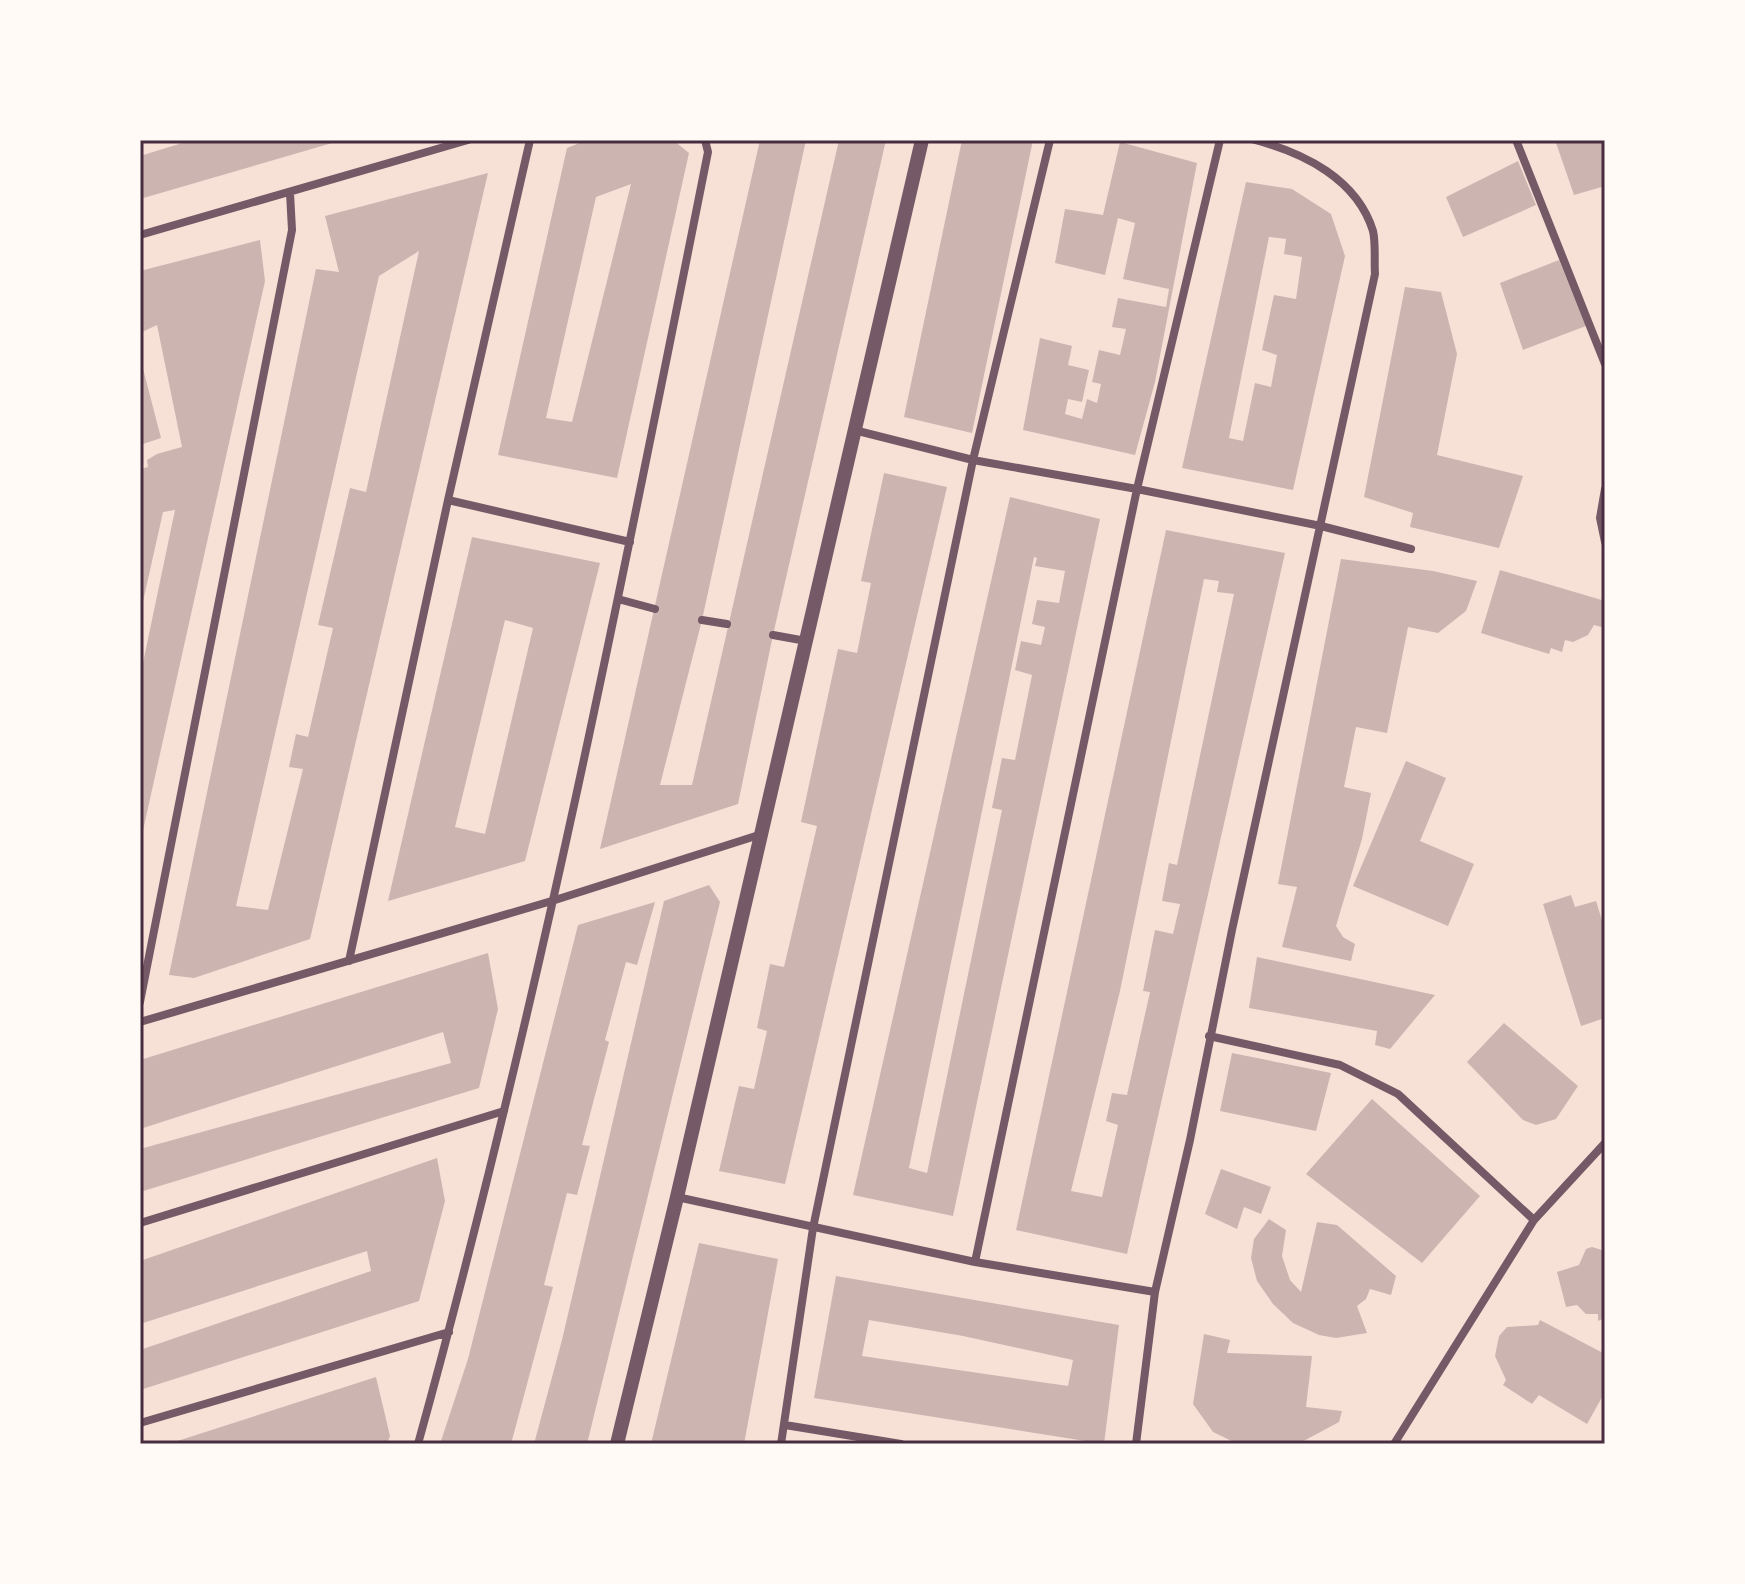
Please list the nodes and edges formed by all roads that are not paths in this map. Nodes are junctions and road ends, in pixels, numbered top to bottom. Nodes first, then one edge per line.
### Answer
1 (468, 140) edge
2 (530, 140) edge
3 (705, 140) edge
4 (922, 140) edge
5 (1050, 140) edge
6 (1220, 140) edge
7 (1255, 140) edge
8 (1516, 140) edge
9 (290, 193) junction
10 (140, 235) edge
11 (1605, 364) edge
12 (854, 430) junction
13 (973, 460) junction
14 (1137, 489) junction
15 (1605, 489) edge
16 (448, 500) junction
17 (1321, 526) junction
18 (630, 542) junction
19 (1605, 542) edge
20 (1411, 549) dead end
21 (618, 599) junction
22 (655, 609) dead end
23 (702, 620) dead end
24 (727, 624) dead end
25 (773, 635) dead end
26 (807, 641) junction
27 (762, 834) junction
28 (555, 900) junction
29 (349, 961) junction
30 (140, 1002) edge
31 (140, 1022) edge
32 (1209, 1036) junction
33 (504, 1111) junction
34 (1605, 1143) edge
35 (677, 1197) junction
36 (1534, 1220) junction
37 (140, 1223) edge
38 (813, 1228) junction
39 (975, 1262) junction
40 (1155, 1292) junction
41 (449, 1332) junction
42 (140, 1423) edge
43 (785, 1425) junction
44 (418, 1444) edge
45 (617, 1444) edge
46 (781, 1444) edge
47 (901, 1444) edge
48 (1136, 1444) edge
49 (1394, 1444) edge

1 - 9 street
2 - 16 street
3 - 18 street
4 - 12 street
5 - 13 street
6 - 14 street
7 - 17 street
8 - 11 street
9 - 10 street
9 - 30 street
12 - 13 street
12 - 26 street
13 - 14 street
13 - 38 street
14 - 17 street
14 - 39 street
15 - 19 street
16 - 18 street
16 - 29 street
17 - 20 street
17 - 32 street
18 - 21 street
21 - 22 street
21 - 28 street
23 - 24 street
25 - 26 street
26 - 27 street
27 - 28 street
27 - 35 street
28 - 29 street
28 - 33 street
29 - 31 street
32 - 36 street
32 - 40 street
33 - 37 street
33 - 41 street
34 - 36 street
35 - 38 street
35 - 45 street
36 - 49 street
38 - 39 street
38 - 43 street
39 - 40 street
40 - 48 street
41 - 42 street
41 - 44 street
43 - 46 street
43 - 47 street

